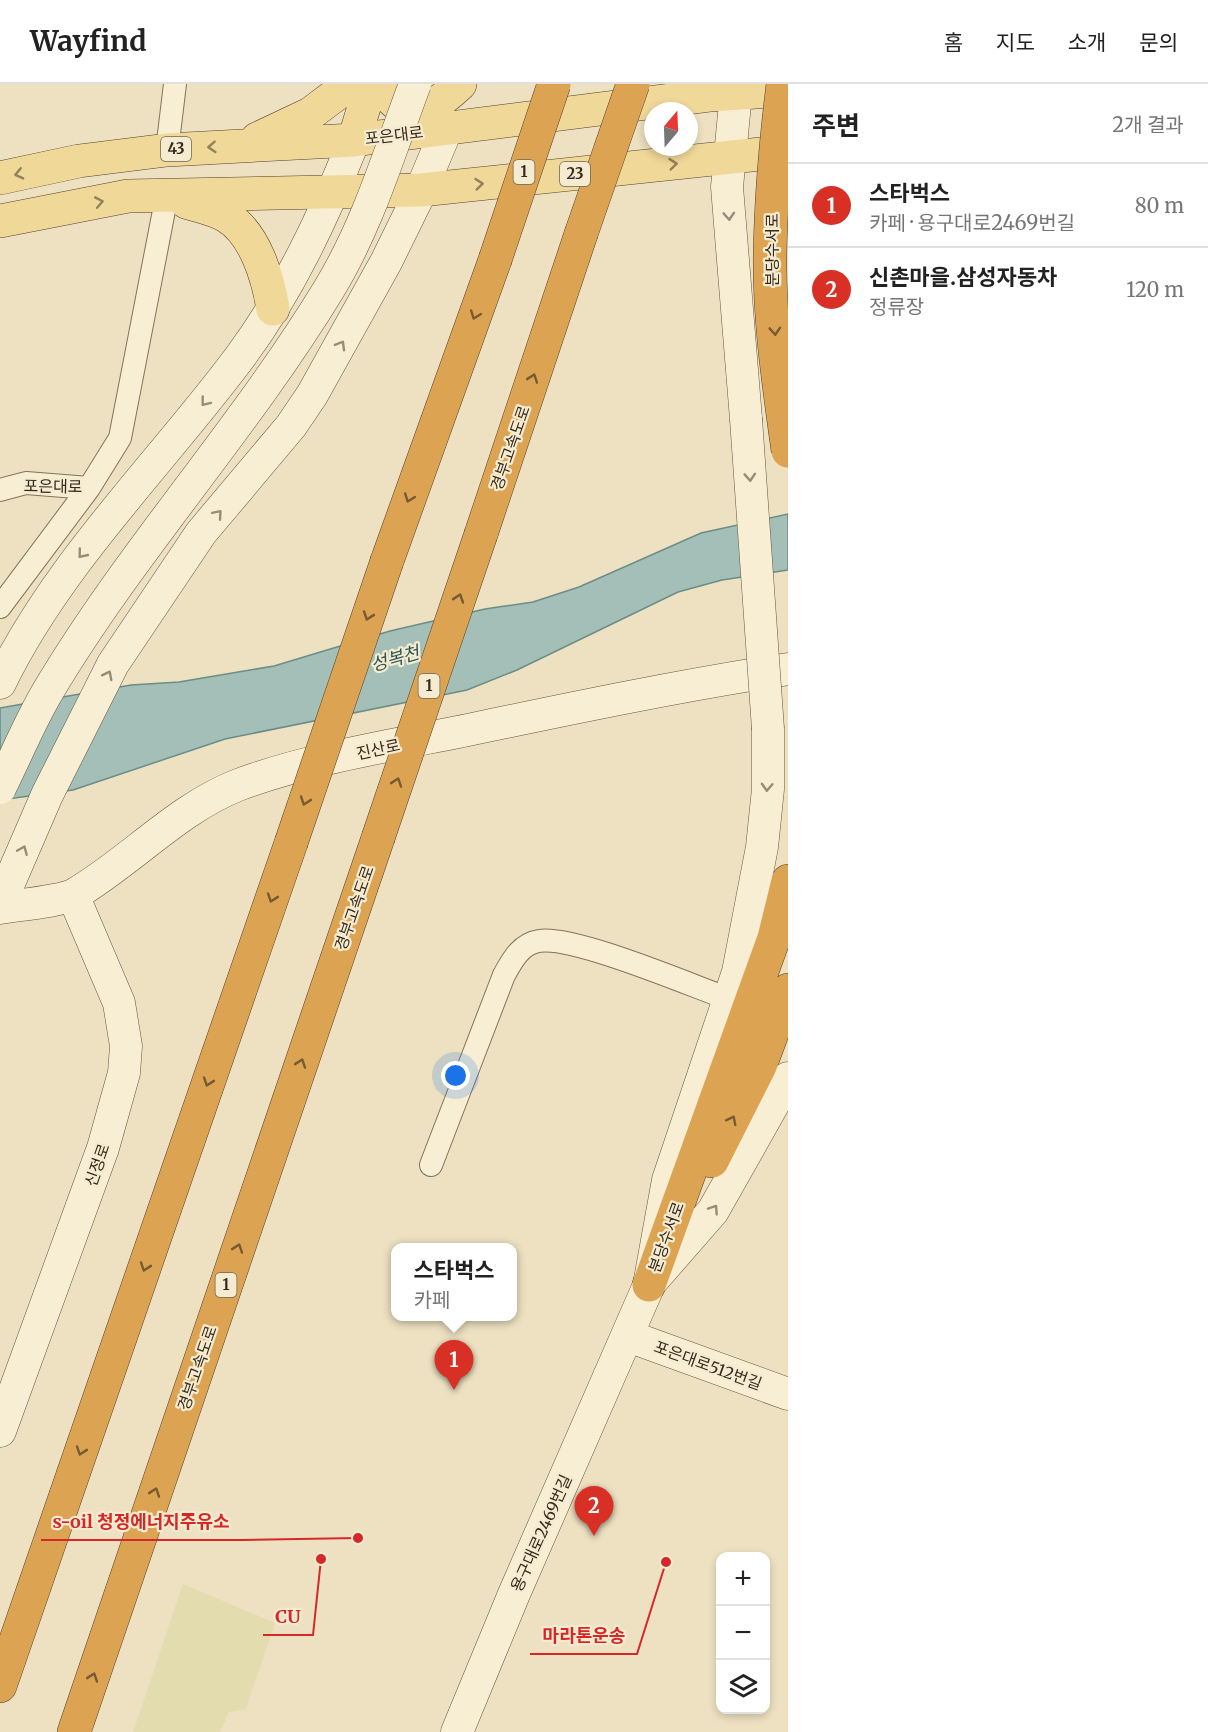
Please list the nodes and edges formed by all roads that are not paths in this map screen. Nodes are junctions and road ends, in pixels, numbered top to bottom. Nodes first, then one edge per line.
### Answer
1 (175, 84) edge
2 (351, 84) edge
3 (371, 84) edge
4 (385, 84) edge
5 (415, 84) edge
6 (462, 84) edge
7 (554, 84) edge
8 (633, 84) edge
9 (783, 84) edge
10 (788, 90) edge
11 (736, 93) junction
12 (447, 128) junction
13 (354, 140) junction
14 (257, 144) junction
15 (167, 150) junction
16 (788, 151) edge
17 (729, 158) junction
18 (0, 178) edge
19 (421, 190) junction
20 (333, 192) junction
21 (271, 193) junction
22 (167, 195) junction
23 (0, 221) edge
24 (788, 269) edge
25 (273, 309) junction
26 (738, 332) junction
27 (788, 451) edge
28 (89, 488) junction
29 (0, 490) edge
30 (0, 607) edge
31 (788, 669) edge
32 (0, 683) edge
33 (0, 788) edge
34 (788, 881) edge
35 (73, 895) junction
36 (0, 904) edge
37 (0, 909) edge
38 (788, 990) edge
39 (729, 999) junction
40 (788, 1078) edge
41 (431, 1165) dead end
42 (649, 1285) junction
43 (628, 1336) junction
44 (788, 1394) edge
45 (0, 1431) edge
46 (0, 1686) edge
47 (74, 1732) edge
48 (457, 1732) edge

1 - 15 street
2 - 14 main road
3 - 13 main road
4 - 6 main road
5 - 33 street, bridge
6 - 12 main road
7 -> 46 highway, 1, bridge
47 -> 8 highway, 경부고속도로 / 1, bridge
9 -> 27 highway, 분당수서로, bridge
10 - 11 main road, 포은대로
11 - 12 main road, 포은대로
11 - 17 street
12 - 13 main road, 포은대로
12 - 19 street
13 - 14 main road, 포은대로 / 43
13 - 20 street
14 -> 15 main road, 포은대로 / 43
14 - 21 main road
15 -> 18 main road, 포은대로 / 43
16 - 17 main road, 23
19 -> 17 main road, 23
17 -> 26 street
19 - 20 main road, 23
36 -> 19 street
20 - 21 main road
20 - 25 street
21 - 22 main road
23 -> 22 main road
22 - 25 main road
22 - 28 street, 포은대로
24 - 26 street
25 -> 32 street
26 -> 39 street, bridge
28 - 29 street, 포은대로
28 - 30 street
31 - 35 street, 진산로
34 - 42 highway, 분당수서로
35 - 37 street, 진산로
35 - 45 street, 신정로
42 -> 38 highway, 분당수서로
39 - 41 street
39 - 42 street
42 -> 40 street
42 - 43 street, 용구대로2469번길
43 - 44 street, 포은대로512번길
43 - 48 street, 용구대로2469번길

